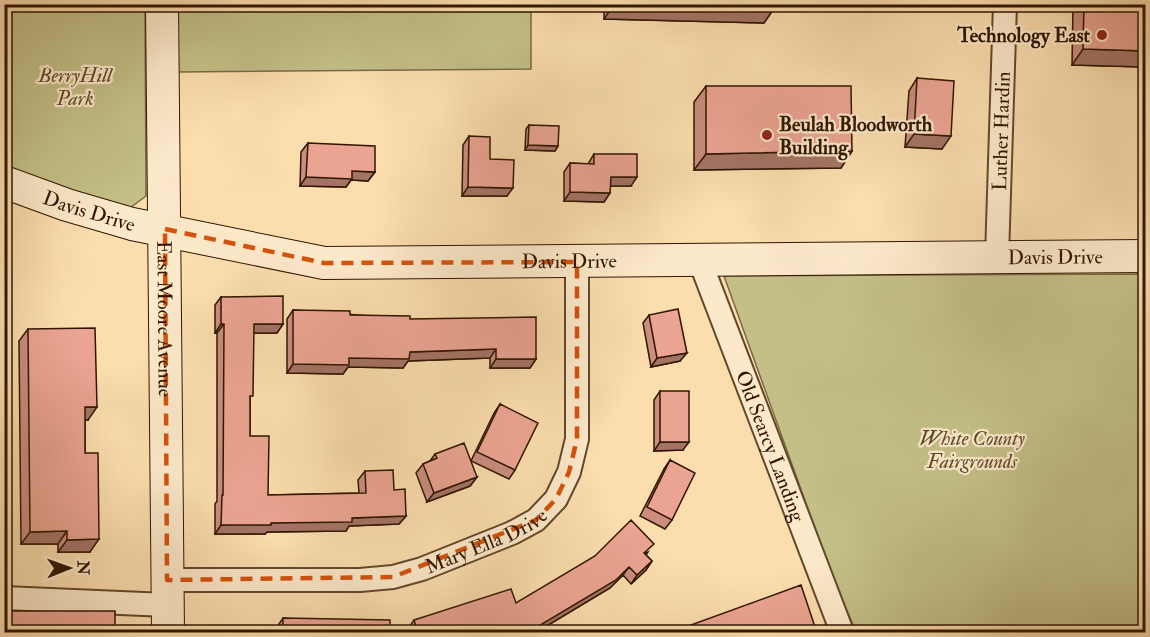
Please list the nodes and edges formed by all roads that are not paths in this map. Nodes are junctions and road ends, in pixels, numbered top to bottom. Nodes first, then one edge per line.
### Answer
1 (162, 4) edge
2 (1005, 4) edge
3 (4, 182) edge
4 (165, 229) junction
5 (1146, 256) edge
6 (997, 257) junction
7 (700, 261) junction
8 (577, 262) junction
9 (4, 598) edge
10 (167, 606) edge
11 (842, 633) edge

1 - 4 street, East Moore Avenue
2 - 6 street, Luther Hardin
3 - 4 street, Davis Drive
4 - 8 street, Davis Drive
4 - 10 street, East Moore Avenue
5 - 6 street, Davis Drive
6 - 7 street, Davis Drive
7 - 8 street, Davis Drive
7 - 11 street, Old Searcy Landing
8 - 10 street, Mary Ella Drive
9 - 10 street, Mary Ella Drive

